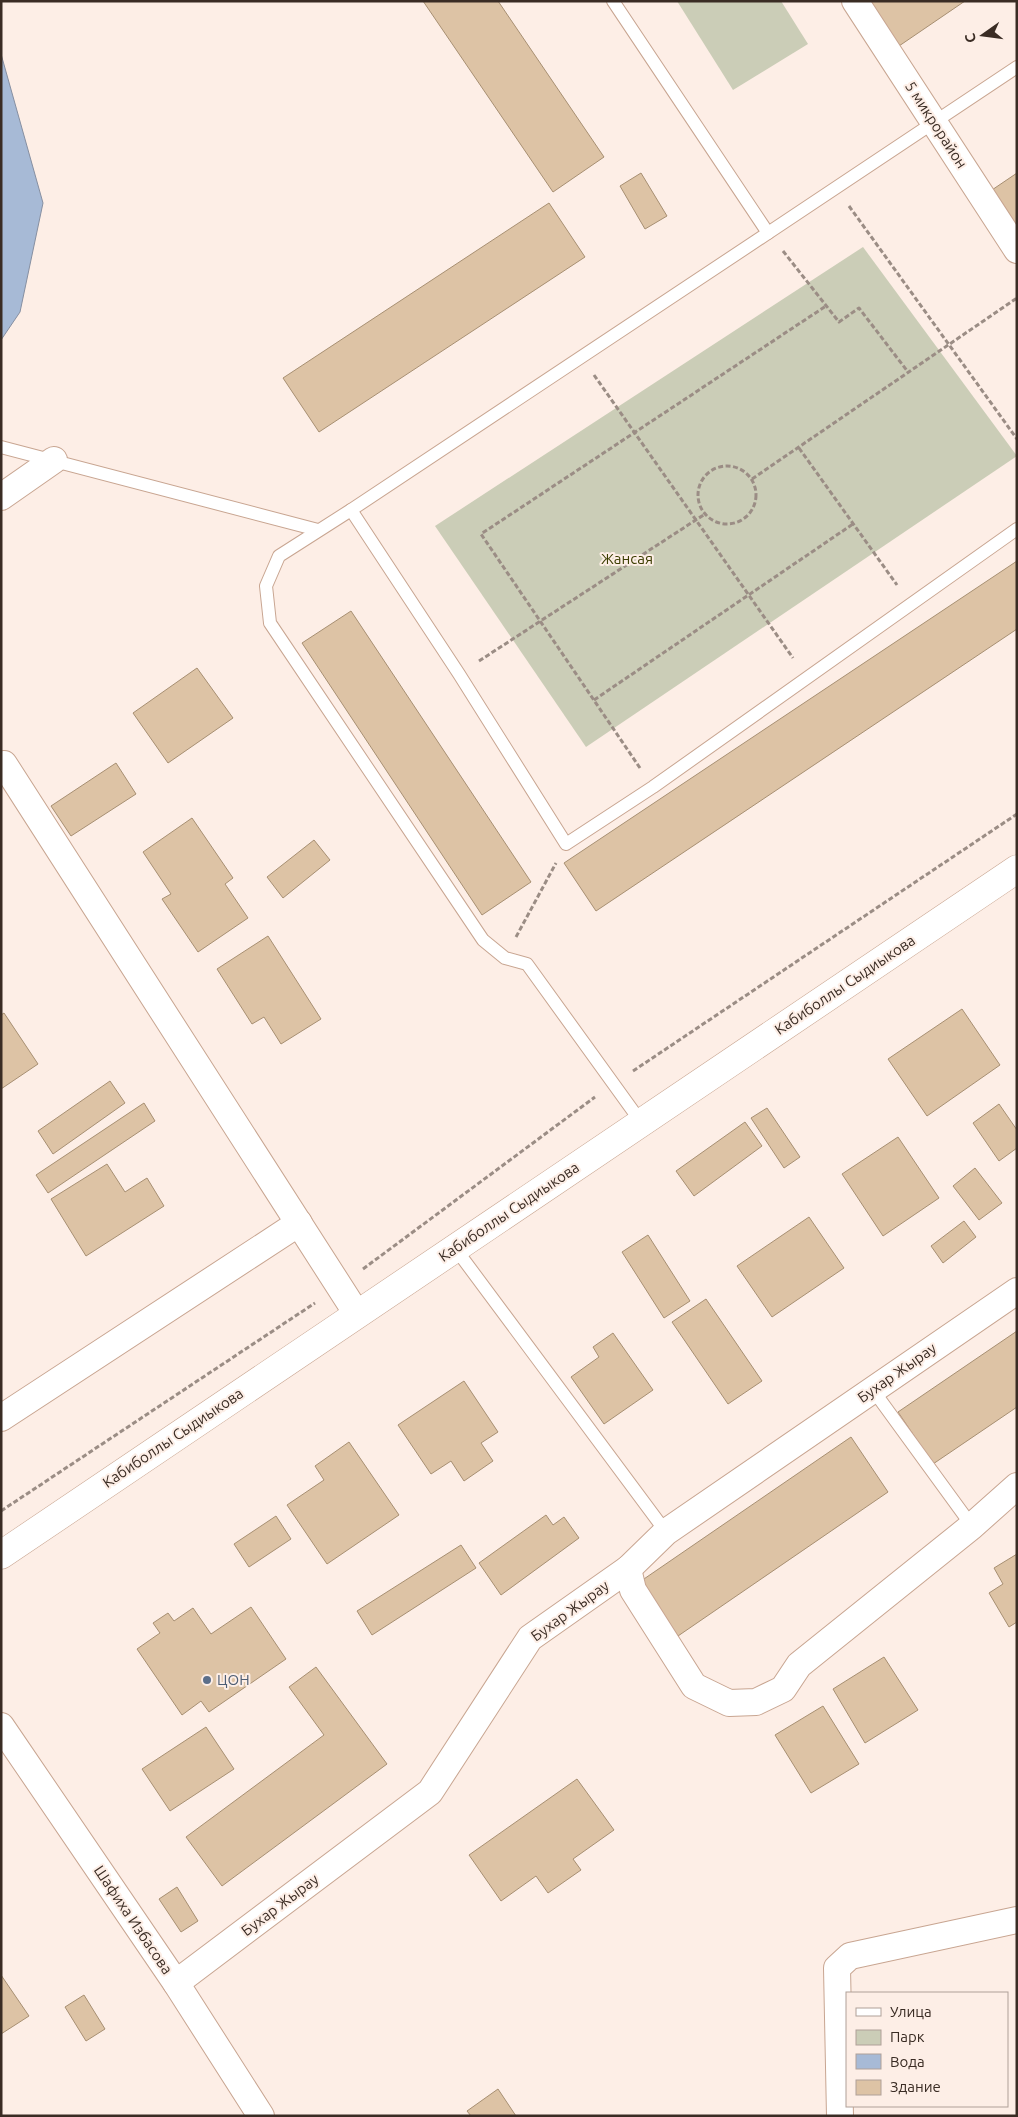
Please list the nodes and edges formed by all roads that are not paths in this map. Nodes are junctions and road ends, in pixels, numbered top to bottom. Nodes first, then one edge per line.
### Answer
1 (613, 1) edge
2 (855, 1) edge
3 (1017, 67) edge
4 (934, 122) junction
5 (768, 233) junction
6 (1017, 250) edge
7 (1, 447) edge
8 (54, 460) junction
9 (1, 497) edge
10 (351, 510) junction
11 (1017, 529) edge
12 (318, 530) junction
13 (4, 764) dead end
14 (1017, 870) edge
15 (641, 1122) junction
16 (299, 1223) junction
17 (455, 1248) junction
18 (1017, 1291) edge
19 (357, 1314) junction
20 (873, 1390) junction
21 (1, 1418) edge
22 (1017, 1486) edge
23 (972, 1526) junction
24 (666, 1532) junction
25 (2, 1553) edge
26 (628, 1570) junction
27 (1, 1726) edge
28 (1017, 1920) edge
29 (176, 1983) junction
30 (261, 2116) edge
31 (840, 2116) edge

1 - 5 lane
2 - 4 street, 5 микрорайон
3 - 4 lane
4 - 5 lane
4 - 6 street, 5 микрорайон
5 - 10 lane
7 - 8 lane
8 - 9 street
8 - 12 lane
10 - 11 lane
10 - 12 lane
12 - 15 lane
13 - 16 street
14 - 15 street, Кабиболлы Сыдиыкова
15 - 17 street, Кабиболлы Сыдиыкова
16 - 19 street
16 - 21 street
17 - 19 street, Кабиболлы Сыдиыкова
17 - 24 lane
18 - 20 street, Бухар Жырау
19 - 25 street, Кабиболлы Сыдиыкова
20 - 23 lane
20 - 24 street, Бухар Жырау
22 - 23 street
23 - 26 street
24 - 26 street, Бухар Жырау
26 - 29 street, Бухар Жырау
27 - 29 street, Шафиха Избасова
28 - 31 street
29 - 30 street, Шафиха Избасова

